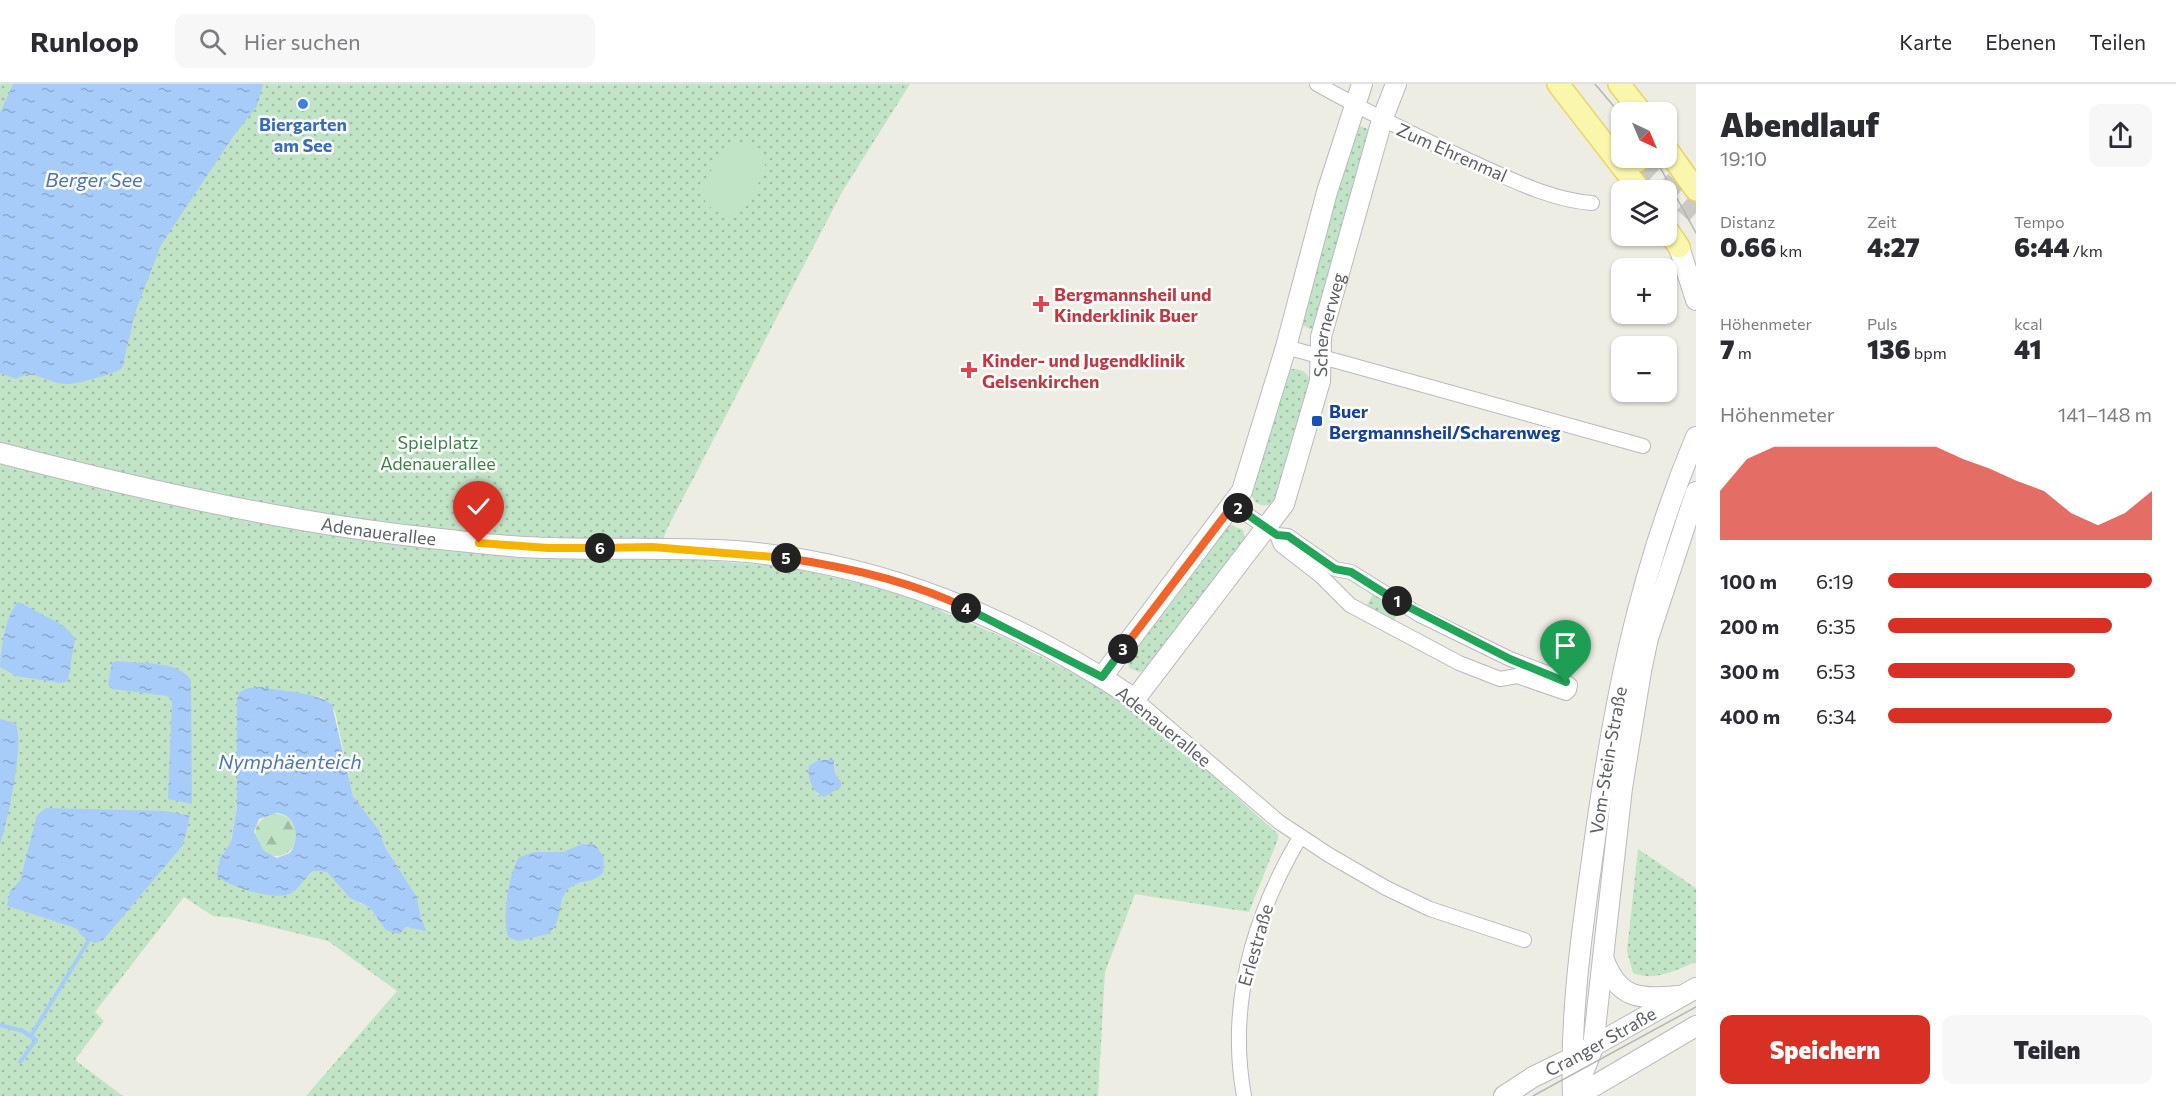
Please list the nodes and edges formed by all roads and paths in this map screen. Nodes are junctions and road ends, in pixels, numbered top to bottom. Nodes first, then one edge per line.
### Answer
1 (1317, 84) edge
2 (1362, 84) edge
3 (1396, 84) edge
4 (1558, 84) edge
5 (1574, 84) edge
6 (1619, 84) edge
7 (1633, 102) edge
8 (1353, 104) junction
9 (1382, 120) junction
10 (1611, 128) edge
11 (1677, 163) edge
12 (1632, 180) edge
13 (1696, 190) edge
14 (1592, 203) dead end
15 (1678, 247) joint
16 (1696, 273) edge
17 (1696, 300) edge
18 (1286, 347) junction
19 (1321, 357) junction
20 (1696, 437) edge
21 (1643, 446) dead end
22 (0, 453) edge
23 (1696, 492) edge
24 (1233, 505) junction
25 (1272, 530) junction
26 (1335, 569) junction
27 (1326, 582) junction
28 (1420, 615) junction
29 (1409, 637) junction
30 (1510, 659) junction
31 (1102, 677) junction
32 (1500, 679) junction
33 (1135, 699) junction
34 (1300, 837) junction
35 (1524, 940) dead end
36 (1603, 957) junction
37 (1688, 992) edge
38 (1696, 1026) edge
39 (1593, 1047) junction
40 (1572, 1058) junction
41 (1244, 1096) edge
42 (1504, 1096) edge
43 (1574, 1096) edge

1 - 8 street, Zum Ehrenmal
2 - 8 street, Schernerweg
3 - 9 street, Schernerweg
4 - 12 main road
5 - 10 main road
6 - 7 main road
8 - 9 street, Zum Ehrenmal
8 - 18 street, Schernerweg
9 - 14 street, Zum Ehrenmal
9 - 19 street, Schernerweg
11 - 13 main road
15 - 16 street
15 - 17 street
18 - 19 street
18 - 24 street, Schernerweg
19 - 21 street
19 - 25 street, Schernerweg
20 - 40 street, Vom-Stein-Straße
22 - 31 street, Adenauerallee
23 - 36 street, Vom-Stein-Straße
24 - 25 street
24 - 31 street, Schernerweg
25 - 26 street
25 - 27 street
25 - 33 street, Schernerweg
26 - 27 street
26 - 28 street
27 - 29 street
28 - 29 street
28 - 30 street
29 - 32 street
30 - 32 street
30 - 32 street
31 - 33 street, Adenauerallee
33 - 34 street, Adenauerallee
34 - 35 street, Adenauerallee
34 - 41 street, Erlestraße
36 - 37 street
36 - 39 street, Vom-Stein-Straße
37 - 39 street, Cranger Straße
38 - 43 street, Cranger Straße
39 - 40 street, Cranger Straße
39 - 43 street, Vom-Stein-Straße
40 - 42 street, Cranger Straße
40 - 43 street, Vom-Stein-Straße

